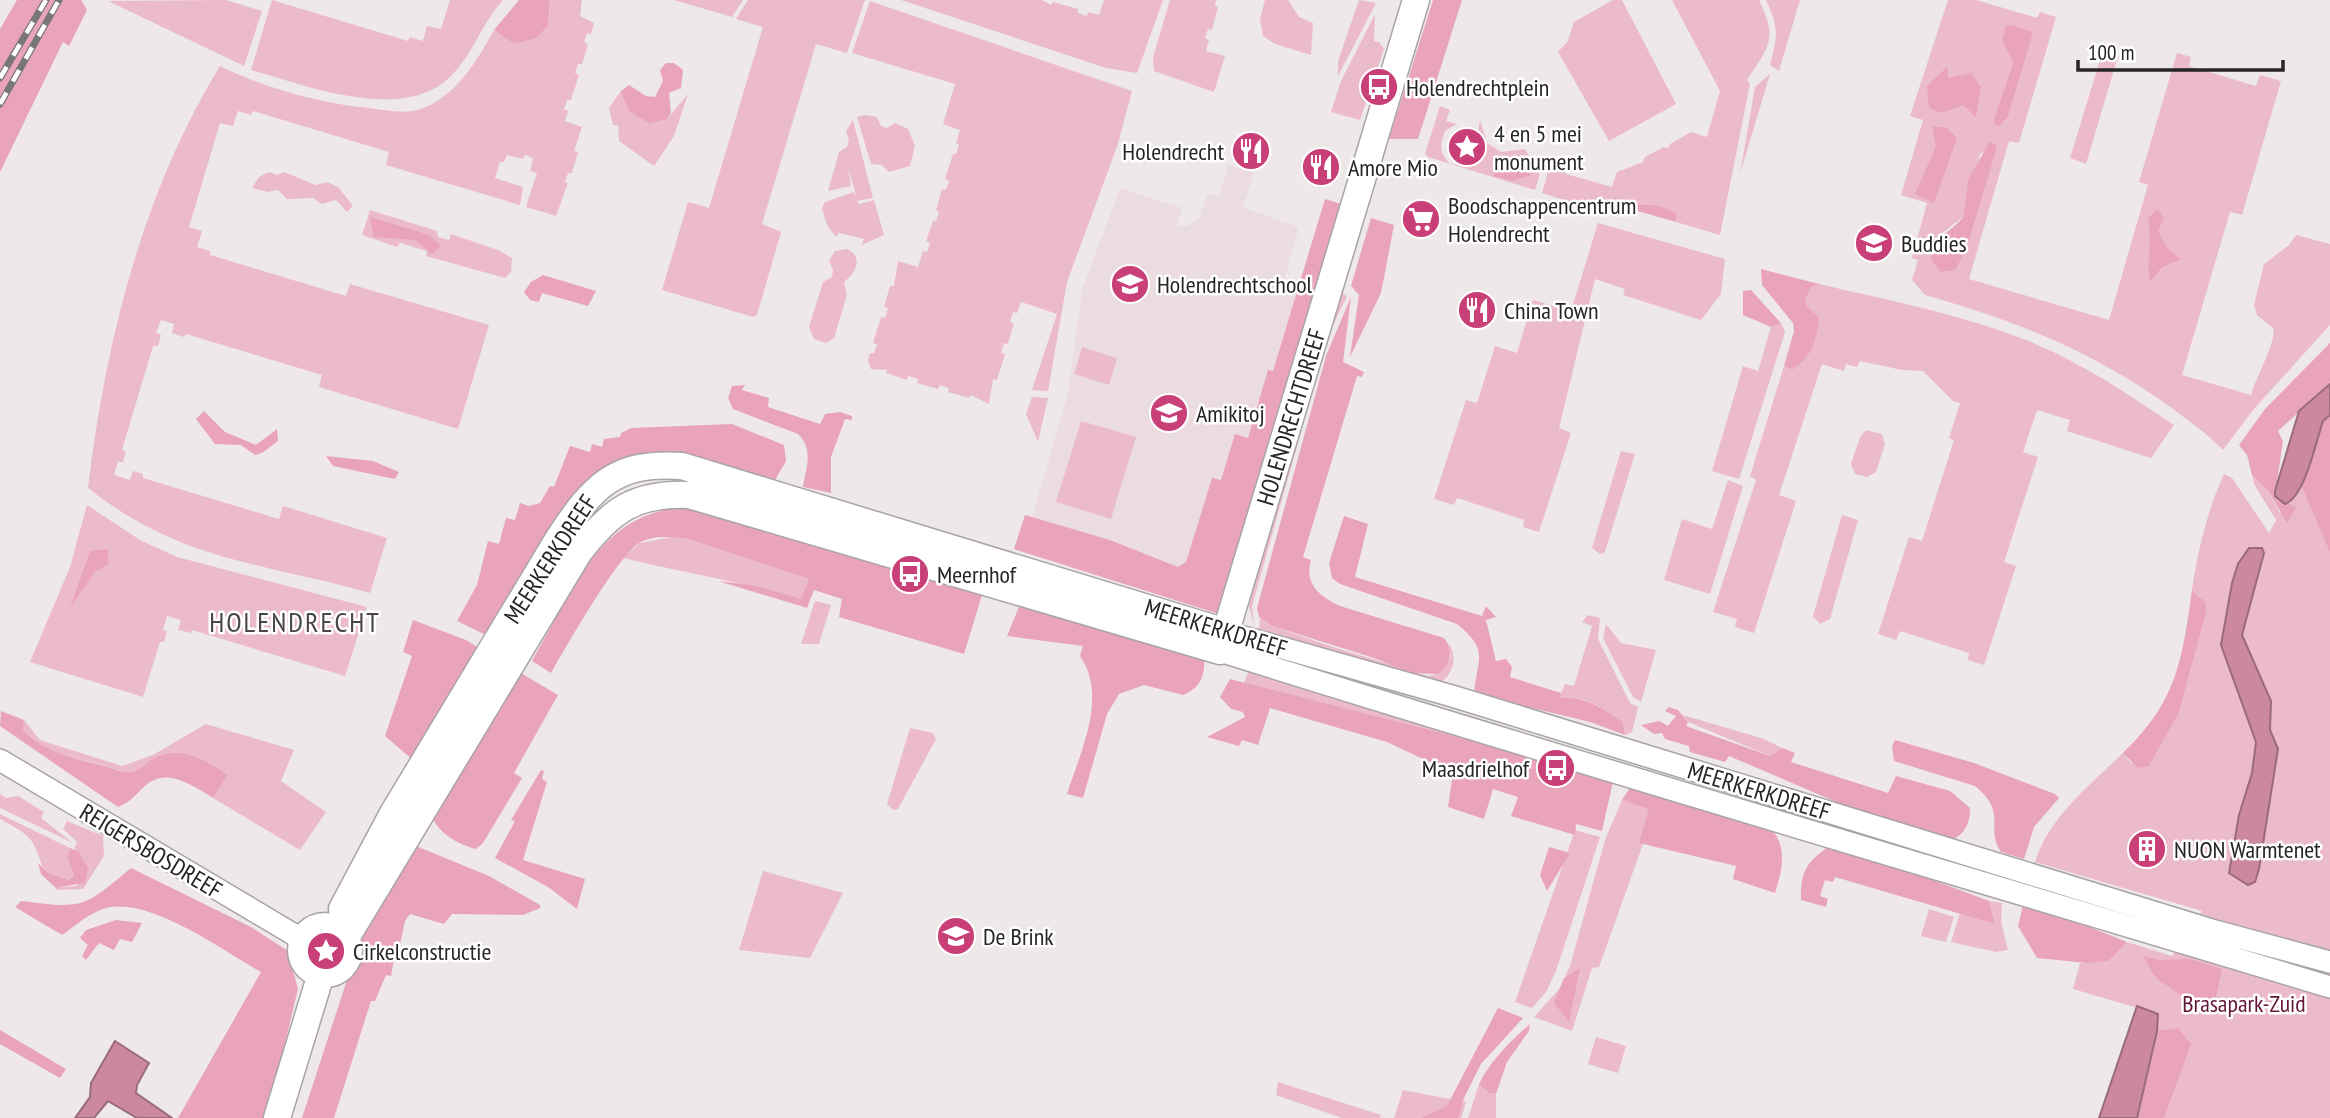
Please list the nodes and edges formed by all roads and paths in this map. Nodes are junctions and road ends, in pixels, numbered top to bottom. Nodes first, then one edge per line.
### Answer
1 (1416, 0) edge
2 (1223, 642) junction
3 (0, 760) edge
4 (339, 932) junction
5 (303, 940) junction
6 (2330, 962) edge
7 (321, 974) junction
8 (2330, 988) edge
9 (277, 1118) edge

1 - 2 main road, HOLENDRECHTDREEF
2 - 4 main road, MEERKERKDREEF
2 - 6 street, MEERKERKDREEF
2 - 8 street, MEERKERKDREEF
3 - 5 street, REIGERSBOSDREEF
4 - 5 main road
4 - 7 main road
5 - 7 main road
7 - 9 main road

